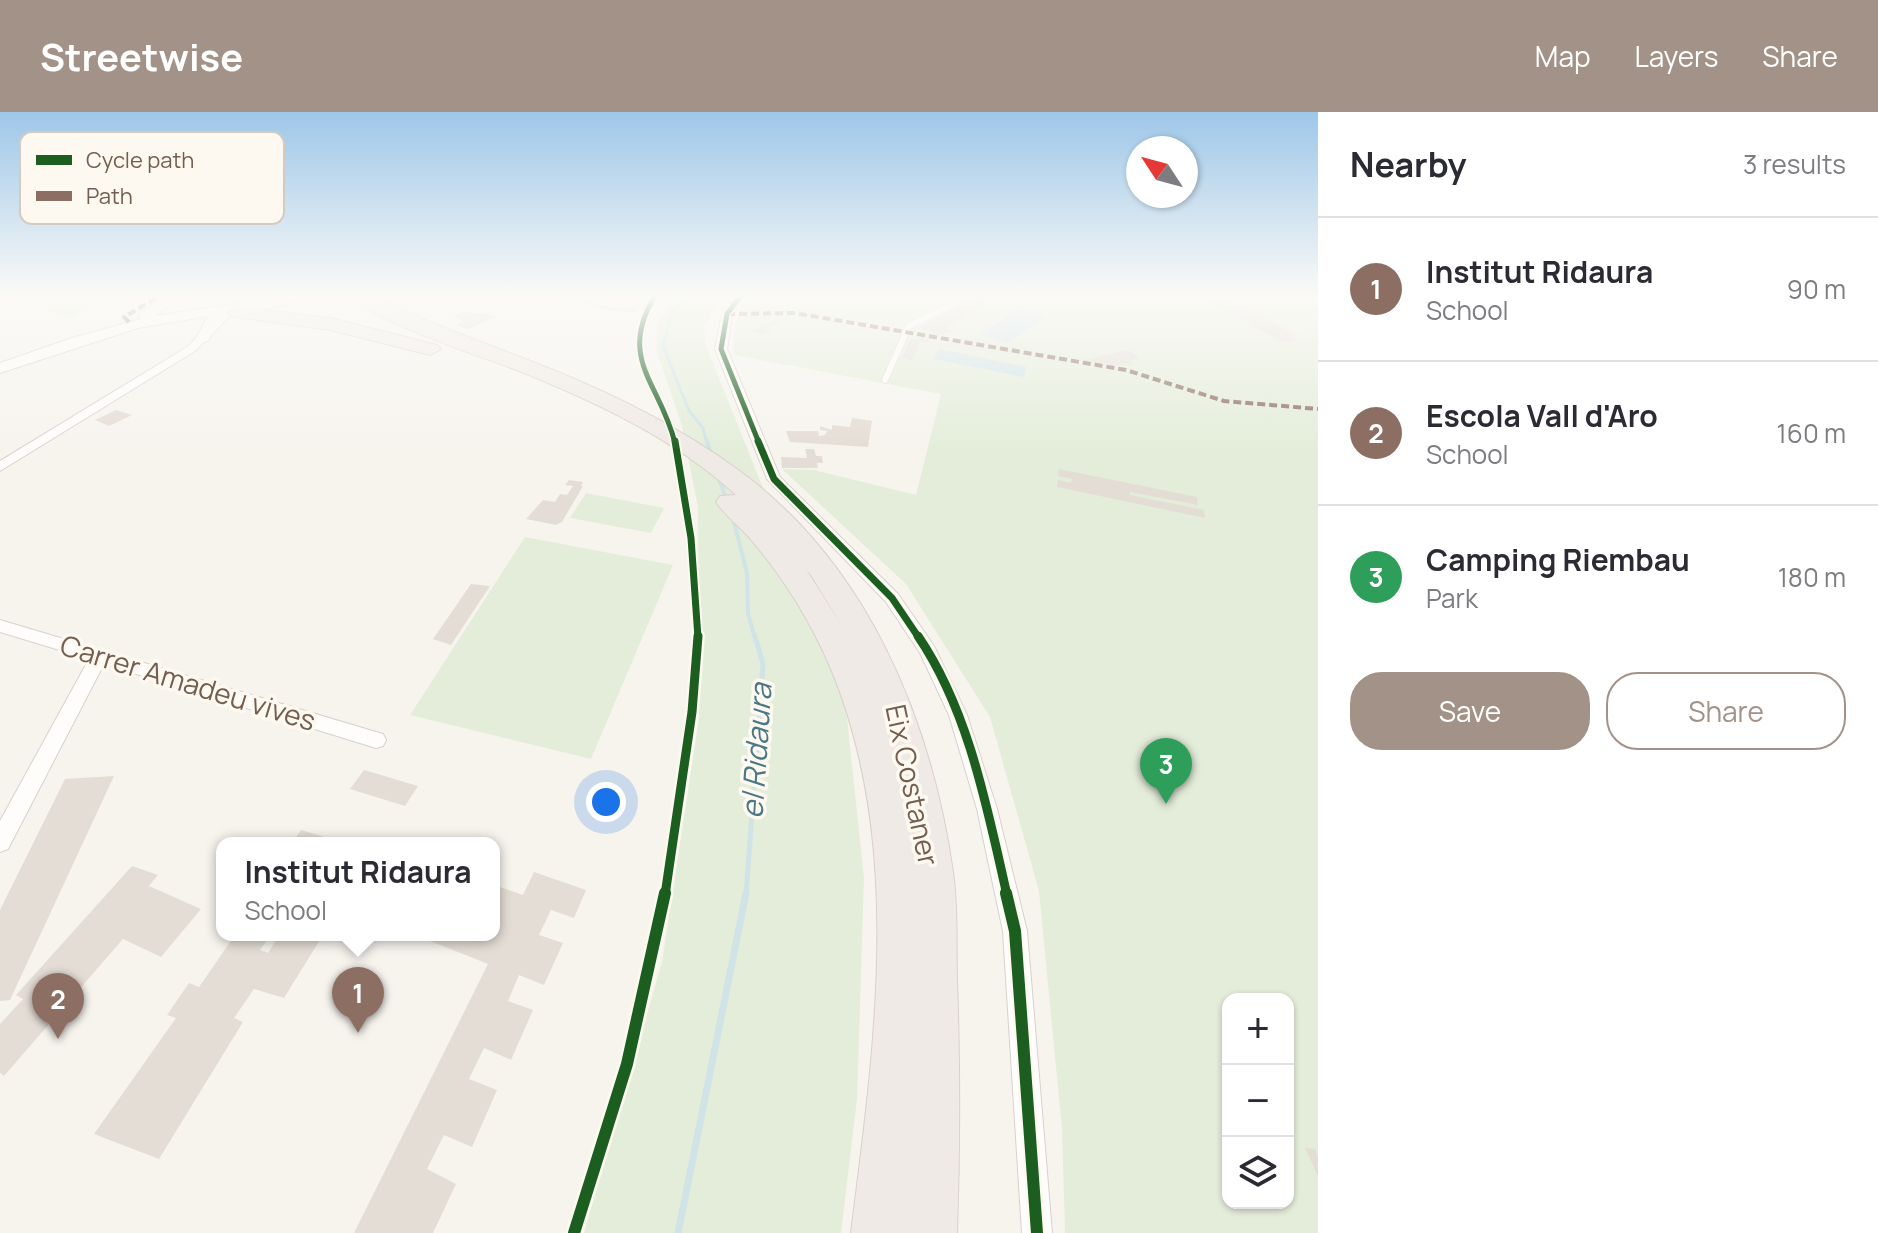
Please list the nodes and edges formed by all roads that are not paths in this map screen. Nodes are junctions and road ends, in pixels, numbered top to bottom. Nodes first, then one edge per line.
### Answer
1 (65, 346) edge
2 (192, 346) edge
3 (419, 346) edge
4 (443, 346) edge
5 (474, 346) edge
6 (482, 346) edge
7 (721, 346) edge
8 (900, 346) edge
9 (506, 359) junction
10 (476, 361) junction
11 (0, 368) edge
12 (885, 380) dead end
13 (656, 437) junction
14 (0, 467) edge
15 (0, 626) edge
16 (99, 657) junction
17 (376, 740) dead end
18 (0, 842) edge
19 (879, 1233) edge
20 (929, 1233) edge
21 (1037, 1233) edge

1 - 11 street
2 - 14 street
3 - 10 highway
4 - 10 highway, Eix Costaner
5 - 9 highway, Eix Costaner
6 - 9 highway
7 - 21 street
8 - 12 lane
9 - 13 highway, Eix Costaner
10 - 13 highway, Eix Costaner
13 - 19 highway, Eix Costaner
13 - 20 highway, Eix Costaner
15 - 16 street, Carrer Amadeu vives
16 - 17 street, Carrer Amadeu vives
16 - 18 street

